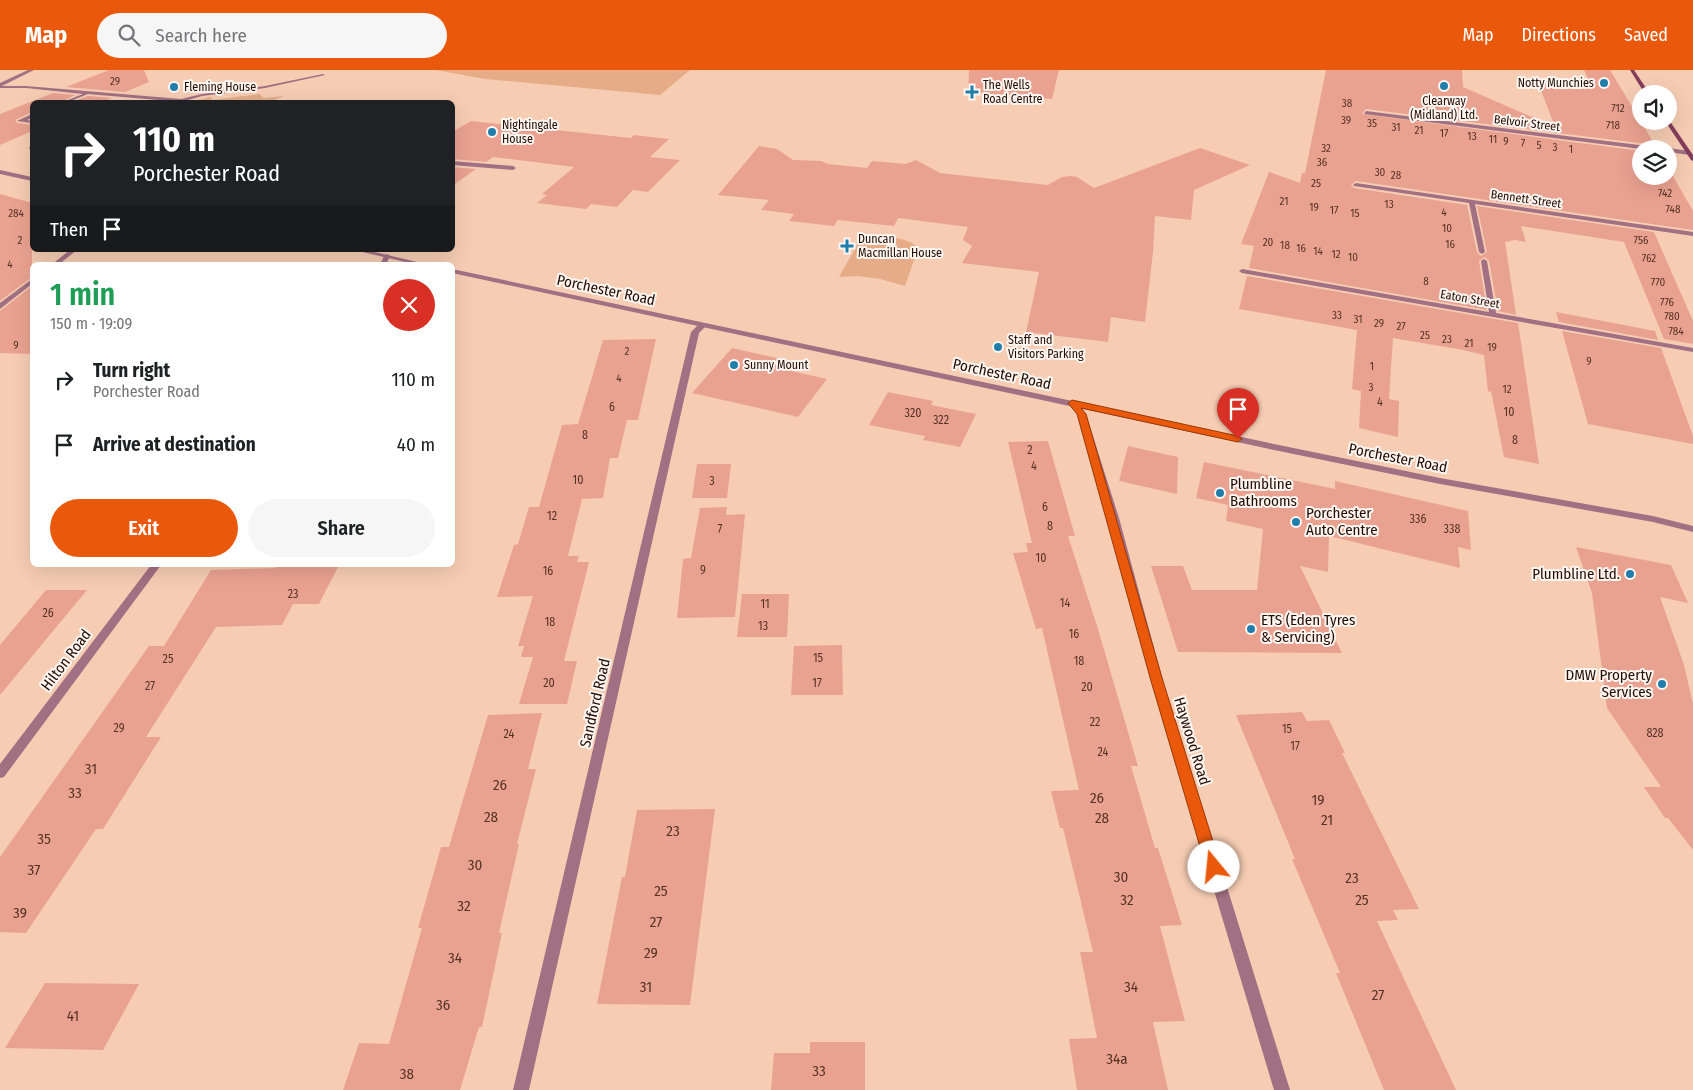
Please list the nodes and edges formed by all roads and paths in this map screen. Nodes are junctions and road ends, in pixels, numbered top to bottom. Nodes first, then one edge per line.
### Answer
1 (32, 70) edge
2 (1632, 70) edge
3 (323, 75) dead end
4 (1642, 85) edge
5 (0, 86) edge
6 (89, 93) junction
7 (70, 100) edge
8 (159, 100) edge
9 (186, 100) edge
10 (1366, 113) dead end
11 (30, 117) edge
12 (30, 122) edge
13 (1673, 130) edge
14 (1632, 146) edge
15 (1677, 151) edge
16 (1688, 153) junction
17 (487, 158) dead end
18 (1693, 159) edge
19 (455, 163) edge
20 (477, 164) junction
21 (513, 168) dead end
22 (0, 172) edge
23 (1357, 177) dead end
24 (30, 179) edge
25 (1356, 185) junction
26 (1355, 193) dead end
27 (1472, 202) junction
28 (1693, 234) edge
29 (71, 252) edge
30 (367, 252) edge
31 (1482, 252) dead end
32 (387, 256) junction
33 (1484, 261) dead end
34 (58, 262) edge
35 (384, 262) edge
36 (414, 262) edge
37 (1242, 271) dead end
38 (455, 272) edge
39 (30, 284) edge
40 (0, 307) edge
41 (1493, 314) junction
42 (703, 325) junction
43 (1693, 350) edge
44 (1072, 403) junction
45 (1693, 529) edge
46 (154, 567) edge
47 (0, 773) edge
48 (521, 1090) edge
49 (1282, 1090) edge

1 - 5 street
2 - 4 main road
3 - 9 street
5 - 6 street
6 - 7 street
6 - 8 street
10 - 14 street, Belvoir Street
11 - 12 street
13 - 16 main road
15 - 16 street
16 - 18 main road
17 - 20 street
19 - 20 street
20 - 21 street
22 - 24 street
23 - 25 street
25 - 26 street
25 - 27 street, Bennett Street
27 - 28 street, Bennett Street
27 - 31 street
29 - 34 street
30 - 32 street
32 - 35 street
32 - 36 street
33 - 41 street
37 - 41 street, Eaton Street
38 - 42 street, Porchester Road
39 - 40 street
41 - 43 street, Eaton Street
42 - 44 street, Porchester Road
42 - 48 street, Sandford Road
44 - 45 street, Porchester Road
44 - 49 street, Haywood Road
46 - 47 street, Hilton Road

